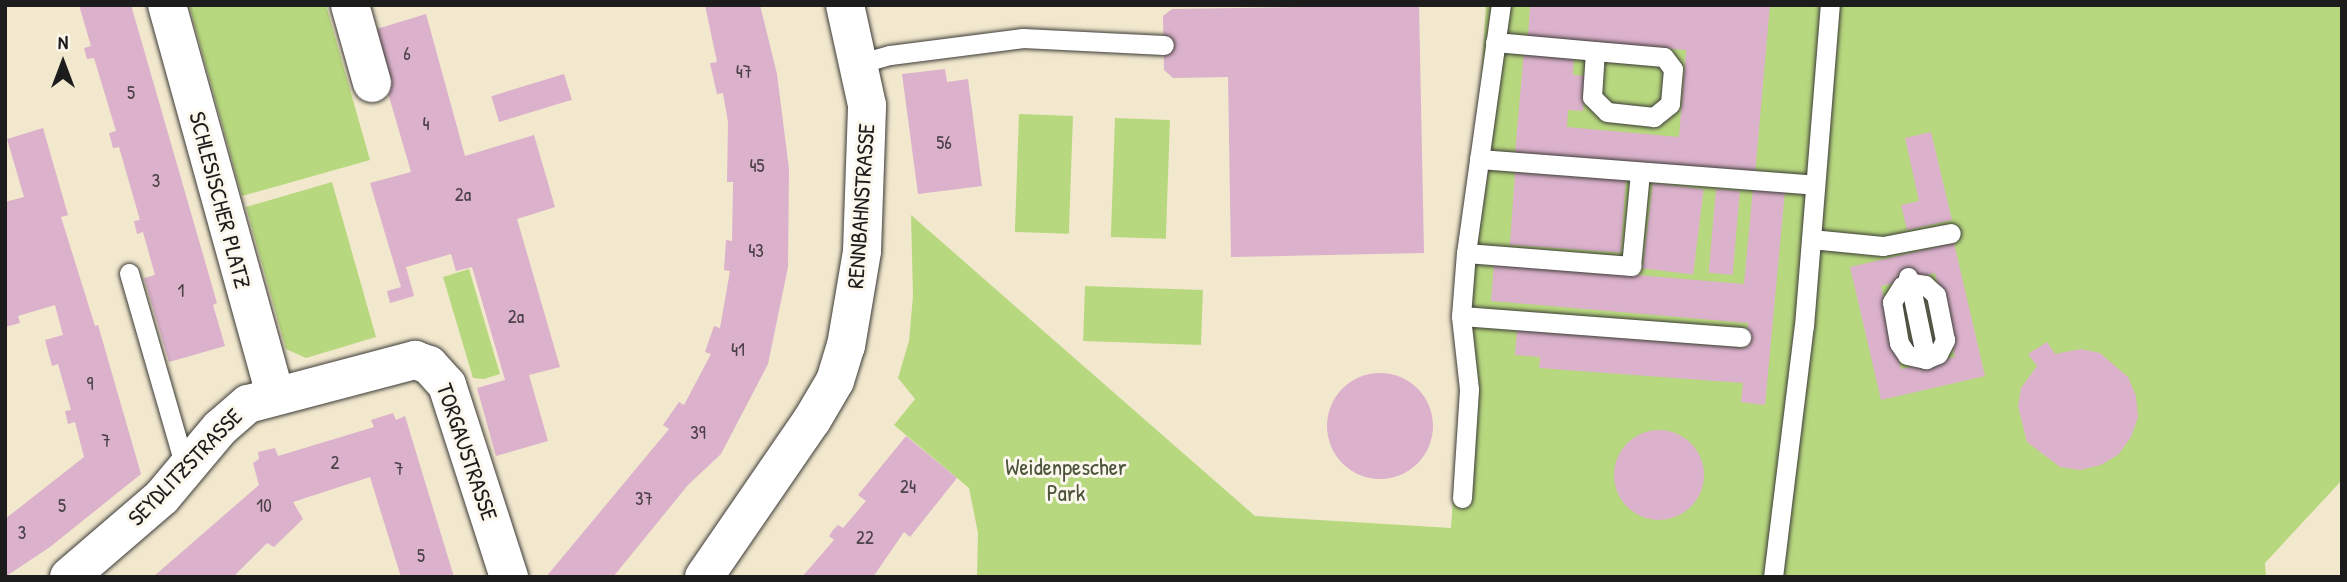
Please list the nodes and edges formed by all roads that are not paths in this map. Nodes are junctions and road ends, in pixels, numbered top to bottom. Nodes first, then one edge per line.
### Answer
1 (167, 5) edge
2 (350, 5) edge
3 (845, 5) edge
4 (1501, 5) edge
5 (1830, 5) edge
6 (1495, 42) junction
7 (1164, 45) dead end
8 (1595, 51) junction
9 (858, 64) junction
10 (372, 83) dead end
11 (1479, 159) junction
12 (1640, 172) junction
13 (1815, 185) junction
14 (1951, 233) dead end
15 (1811, 239) junction
16 (1466, 253) junction
17 (130, 273) dead end
18 (1909, 280) dead end
19 (1461, 316) junction
20 (1741, 337) dead end
21 (1926, 359) dead end
22 (275, 395) junction
23 (187, 472) junction
24 (1462, 498) dead end
25 (69, 577) edge
26 (509, 577) edge
27 (704, 577) edge
28 (1773, 577) edge

1 - 22 street, SCHLESISCHER PLATZ
2 - 10 street
3 - 9 street, RENNBAHNSTRASSE
4 - 6 lane
5 - 13 lane
6 - 8 lane
6 - 11 lane
7 - 9 lane
8 - 8 lane
9 - 27 street, RENNBAHNSTRASSE
11 - 12 lane
11 - 16 lane
12 - 13 lane
12 - 16 lane
13 - 15 lane
14 - 15 lane
15 - 28 lane
16 - 19 lane
17 - 23 lane
18 - 21 lane
19 - 20 lane
19 - 24 lane
22 - 23 street, SEYDLITZSTRASSE
22 - 26 street, TORGAUSTRASSE
23 - 25 street, SEYDLITZSTRASSE

